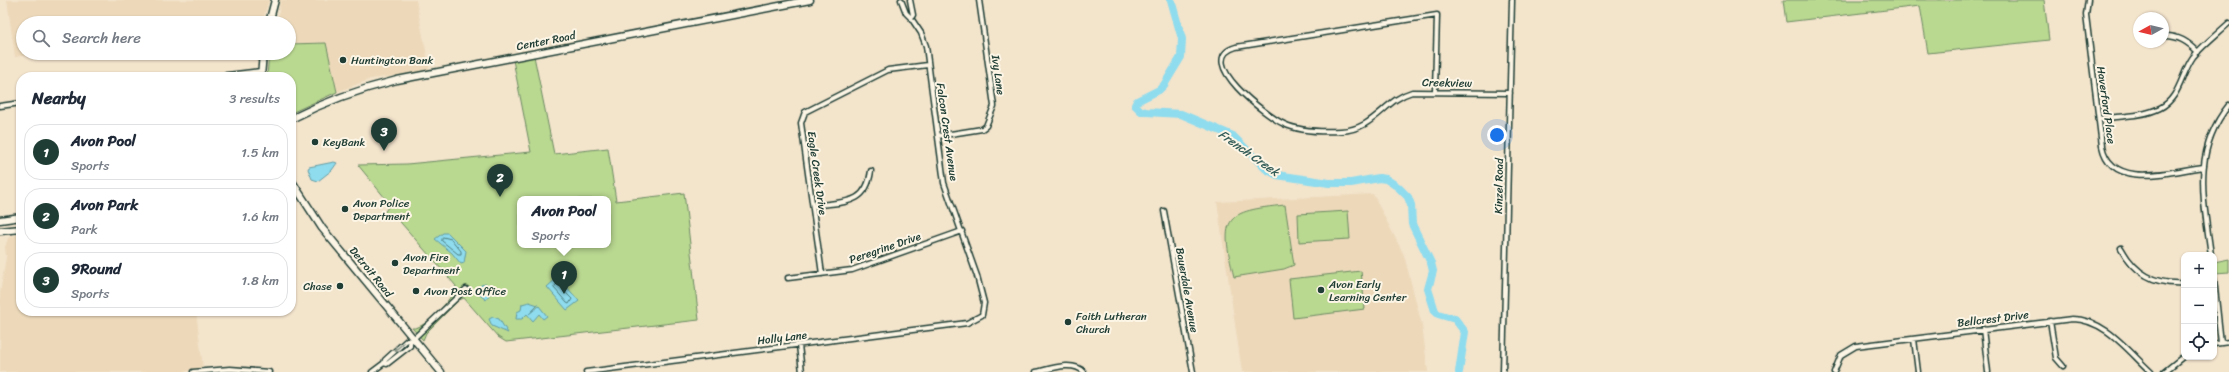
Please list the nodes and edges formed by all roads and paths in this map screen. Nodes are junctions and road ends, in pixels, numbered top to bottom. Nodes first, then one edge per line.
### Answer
1 (275, 0) edge
2 (810, 0) edge
3 (901, 0) edge
4 (910, 0) edge
5 (978, 0) edge
6 (1512, 0) edge
7 (2088, 0) edge
8 (789, 1) edge
9 (272, 16) edge
10 (911, 18) junction
11 (2229, 23) edge
12 (2169, 36) edge
13 (2198, 52) junction
14 (262, 60) edge
15 (928, 65) junction
16 (261, 72) edge
17 (1436, 91) junction
18 (1510, 93) junction
19 (16, 104) edge
20 (2229, 105) edge
21 (0, 106) edge
22 (296, 117) edge
23 (2099, 119) junction
24 (938, 136) junction
25 (2203, 167) junction
26 (871, 171) dead end
27 (296, 188) edge
28 (813, 206) junction
29 (1164, 211) dead end
30 (16, 218) edge
31 (0, 220) edge
32 (16, 229) edge
33 (0, 231) edge
34 (962, 231) junction
35 (2121, 248) dead end
36 (2211, 252) edge
37 (822, 274) junction
38 (788, 278) dead end
39 (2181, 283) edge
40 (2215, 288) edge
41 (466, 289) dead end
42 (979, 318) joint
43 (2050, 321) junction
44 (1982, 329) junction
45 (1914, 339) junction
46 (412, 340) junction
47 (2229, 342) edge
48 (2221, 343) junction
49 (2217, 344) edge
50 (799, 345) junction
51 (2181, 358) edge
52 (2063, 366) dead end
53 (193, 372) edge
54 (269, 372) edge
55 (372, 372) edge
56 (441, 372) edge
57 (586, 372) edge
58 (802, 372) edge
59 (1036, 372) edge
60 (1084, 372) edge
61 (1193, 372) edge
62 (1503, 372) edge
63 (1834, 372) edge
64 (1918, 372) edge
65 (1988, 372) edge
66 (2151, 372) edge
67 (2164, 372) edge

1 - 9 main road
2 - 8 main road, Center Road
3 - 10 street, Falcon Crest Avenue
4 - 10 street, Falcon Crest Avenue
5 - 24 street, Ivy Lane
6 - 18 street, Kinzel Road
7 - 23 street, Haverford Place
8 - 22 main road, Center Road
10 - 15 street, Falcon Crest Avenue
11 - 13 street
12 - 13 street
13 - 23 street
14 - 16 main road
15 - 24 street, Falcon Crest Avenue
15 - 28 street, Eagle Creek Drive
17 - 17 street, Creekview
17 - 18 street, Creekview
18 - 62 street, Kinzel Road
19 - 21 street
20 - 25 street
23 - 25 street, Haverford Place
24 - 34 street, Falcon Crest Avenue
25 - 36 street
26 - 28 street
27 - 46 main road, Detroit Road
28 - 37 street, Eagle Creek Drive
29 - 61 street, Bauerdale Avenue
30 - 31 main road
32 - 33 main road
34 - 37 street, Peregrine Drive
34 - 42 street, Falcon Crest Avenue
35 - 39 street
37 - 38 street, Peregrine Drive
40 - 48 street
41 - 46 street
42 - 50 street, Holly Lane
43 - 44 street, Bellcrest Drive
43 - 52 street
43 - 66 street, Bellcrest Drive
44 - 45 street, Bellcrest Drive
44 - 65 street
45 - 63 street, Bellcrest Drive
45 - 64 street
46 - 55 street
46 - 56 main road, Detroit Road
47 - 48 street
48 - 49 street
50 - 57 street, Holly Lane
50 - 58 street
51 - 67 street
53 - 54 street
59 - 60 street

